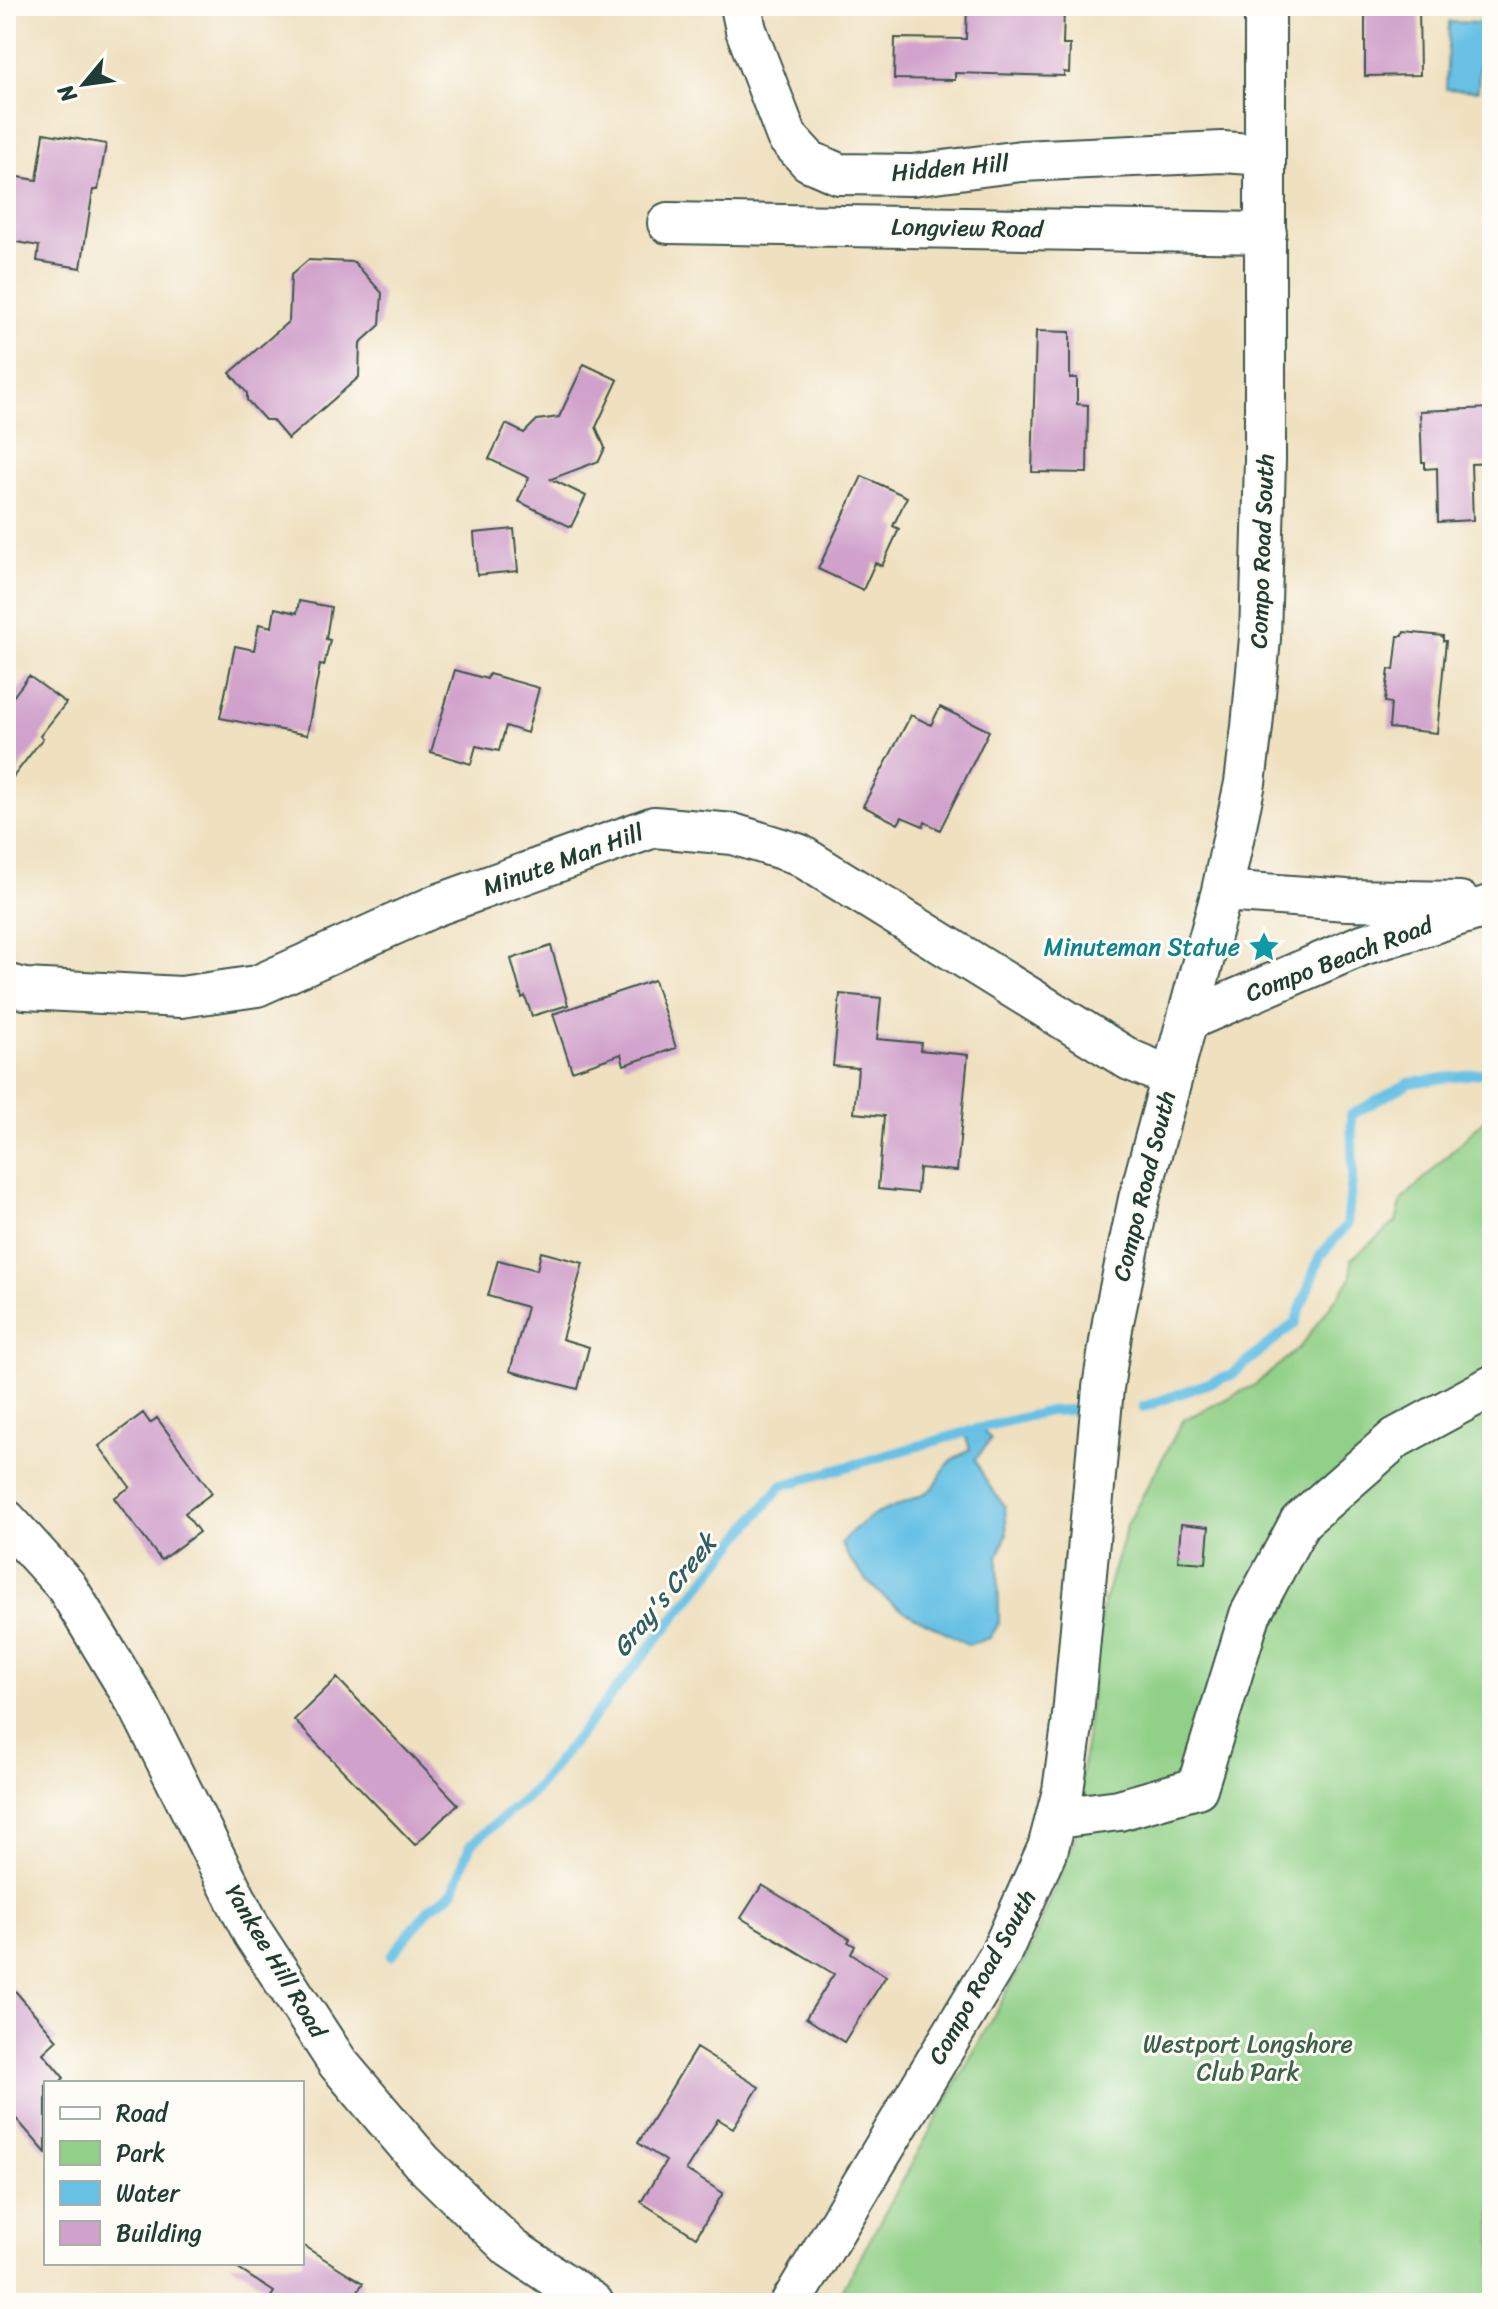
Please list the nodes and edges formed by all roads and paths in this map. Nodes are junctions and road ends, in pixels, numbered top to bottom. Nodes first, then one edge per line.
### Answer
1 (741, 6) edge
2 (1265, 6) edge
3 (1265, 155) junction
4 (668, 223) dead end
5 (1266, 233) junction
6 (1222, 891) junction
7 (1492, 904) edge
8 (6, 984) edge
9 (1188, 1020) junction
10 (1171, 1077) junction
11 (1492, 1386) edge
12 (6, 1520) edge
13 (1057, 1818) junction
14 (593, 2303) edge
15 (791, 2303) edge

1 - 3 street, Hidden Hill
2 - 3 street, Compo Road South
3 - 5 street, Compo Road South
4 - 5 street, Longview Road
5 - 6 street, Compo Road South
6 - 7 street, Compo Beach Road
6 - 9 street, Compo Road South
7 - 9 street, Compo Beach Road
8 - 10 street, Minute Man Hill
9 - 10 street, Compo Road South
10 - 13 street, Compo Road South
11 - 13 street
12 - 14 street, Yankee Hill Road
13 - 15 street, Compo Road South

